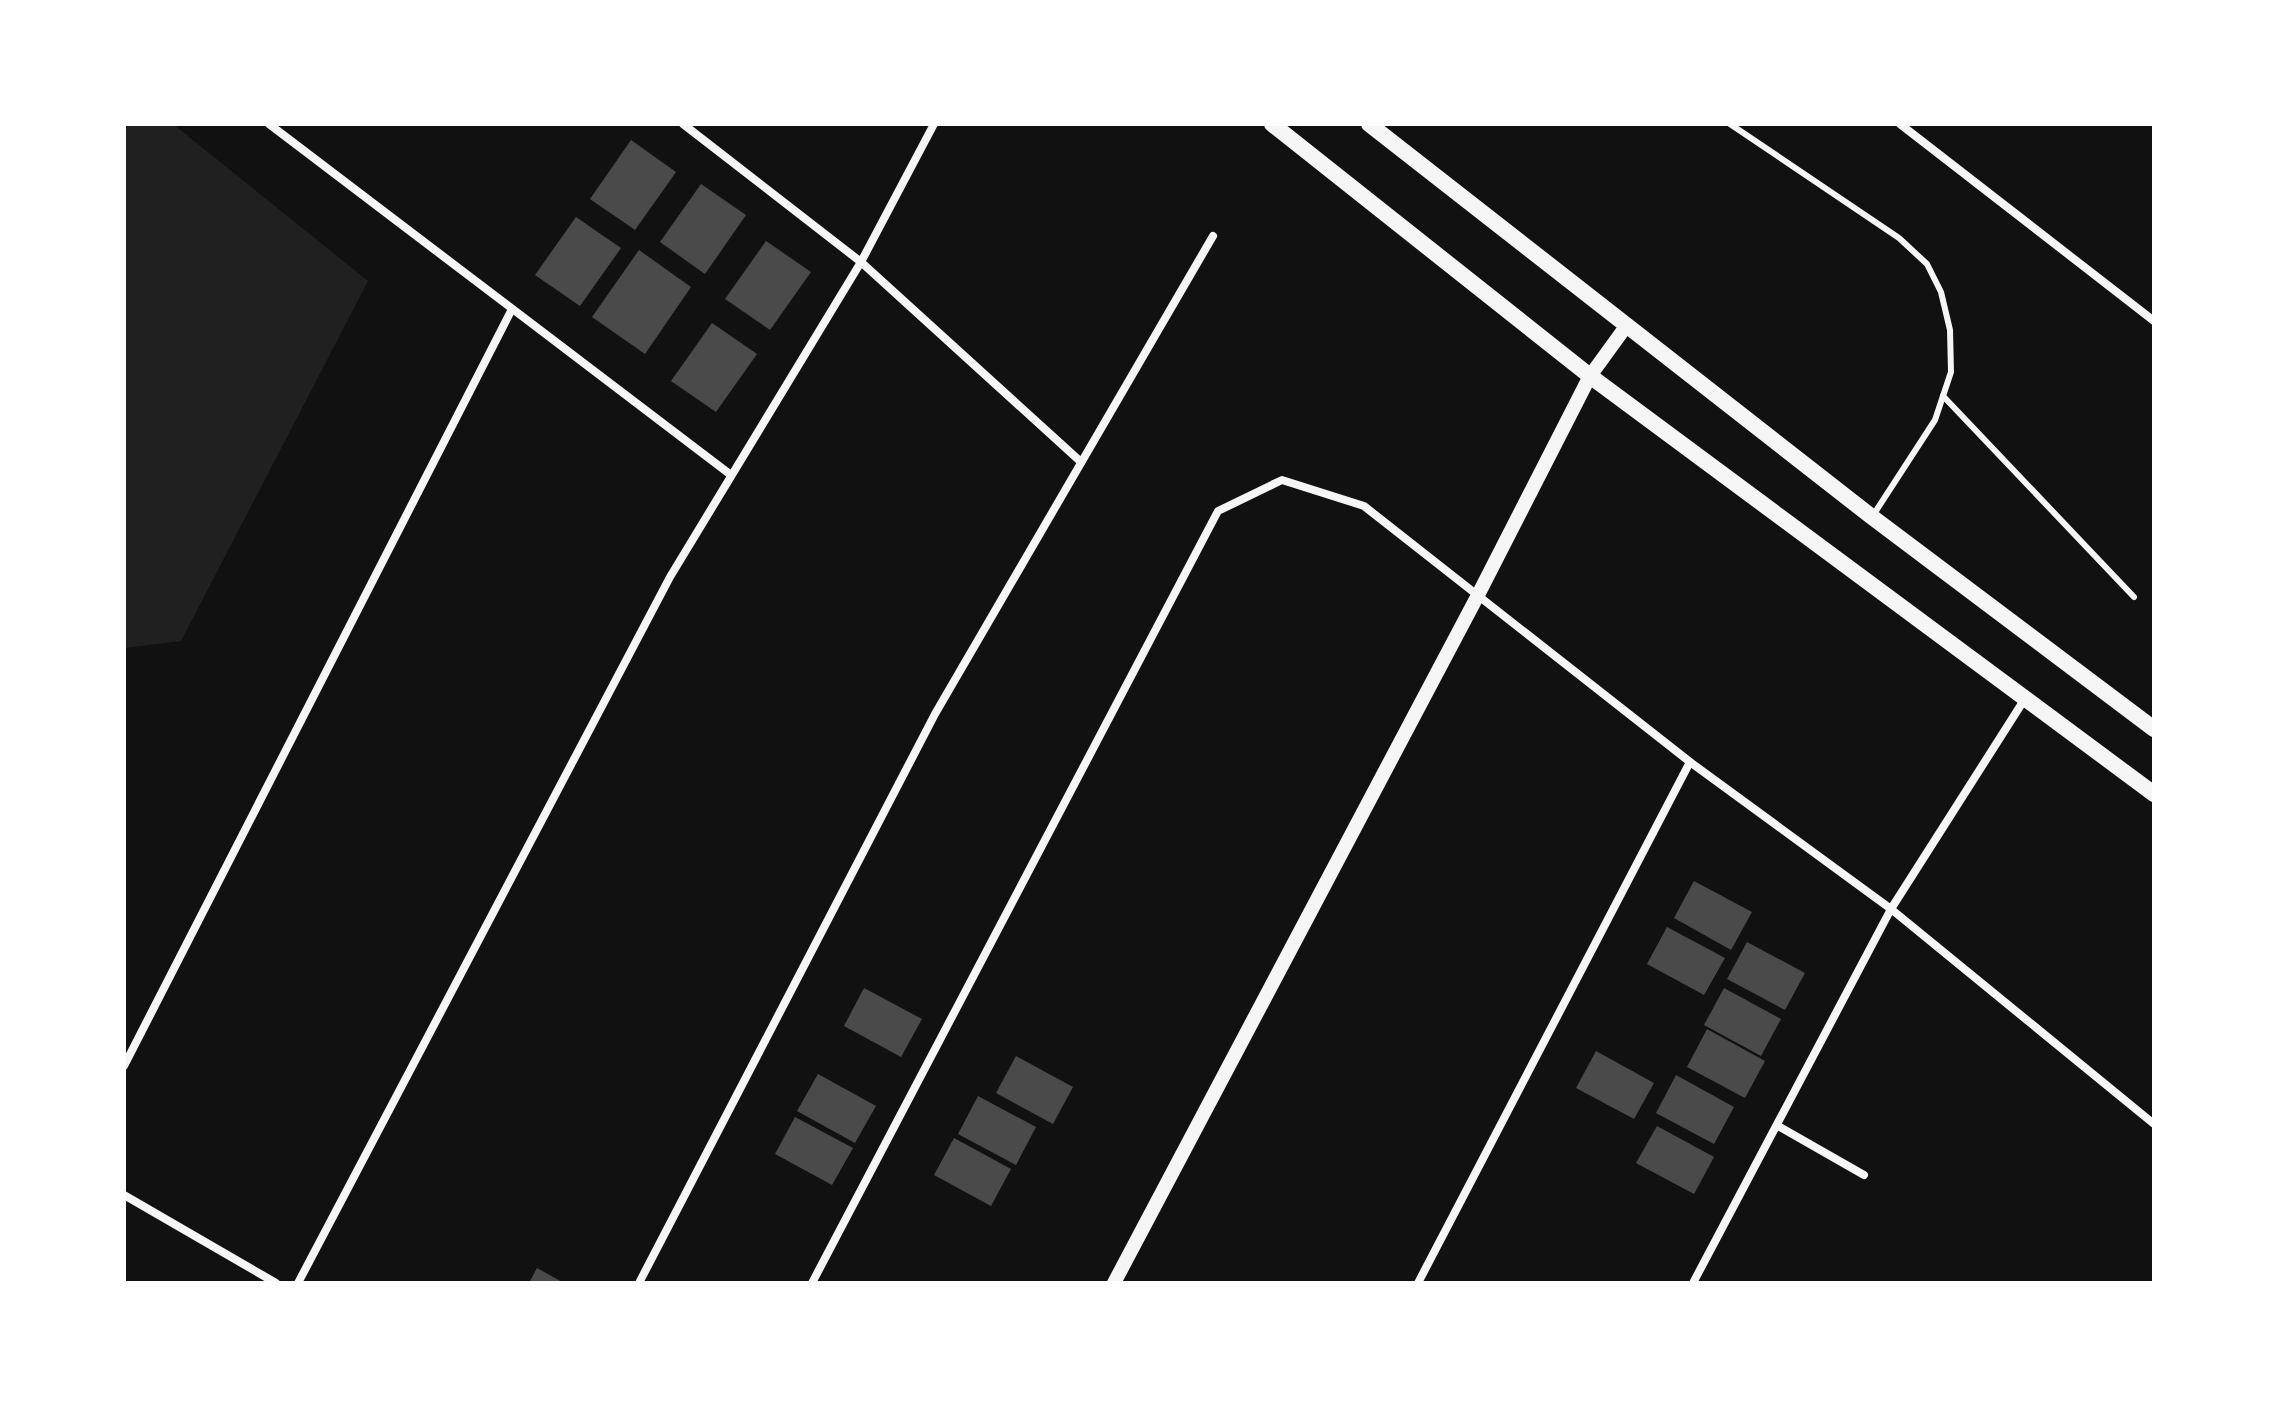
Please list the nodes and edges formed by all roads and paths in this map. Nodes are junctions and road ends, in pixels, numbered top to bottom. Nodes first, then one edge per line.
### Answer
1 (269, 124) edge
2 (683, 124) edge
3 (934, 124) edge
4 (1272, 124) edge
5 (1369, 124) edge
6 (1730, 124) edge
7 (1900, 124) edge
8 (1213, 236) dead end
9 (861, 262) junction
10 (512, 309) junction
11 (2154, 321) edge
12 (1627, 325) junction
13 (1590, 376) junction
14 (1943, 396) junction
15 (1081, 462) junction
16 (731, 475) junction
17 (1872, 517) junction
18 (1477, 597) junction
19 (2134, 597) dead end
20 (2026, 697) junction
21 (2154, 729) edge
22 (1690, 762) junction
23 (2154, 794) edge
24 (1891, 909) junction
25 (124, 1066) edge
26 (2154, 1124) edge
27 (1778, 1126) junction
28 (1864, 1175) dead end
29 (124, 1195) edge
30 (276, 1283) edge
31 (298, 1283) edge
32 (639, 1283) edge
33 (812, 1283) edge
34 (1114, 1283) edge
35 (1418, 1283) edge
36 (1693, 1283) edge

1 - 10 street
2 - 9 street
3 - 9 street
4 - 13 main road
5 - 12 main road
6 - 14 lane
7 - 11 street
8 - 15 street
9 - 15 street
9 - 16 street
10 - 16 street
10 - 25 street
12 - 13 street
12 - 17 main road
13 - 18 street
13 - 20 main road
14 - 17 lane
14 - 19 lane
15 - 32 street
16 - 31 street
17 - 21 main road
18 - 22 street
18 - 33 street
18 - 34 street
20 - 23 main road
20 - 24 street
22 - 24 street
22 - 35 street
24 - 26 street
24 - 27 street
27 - 28 street
27 - 36 street
29 - 30 street

